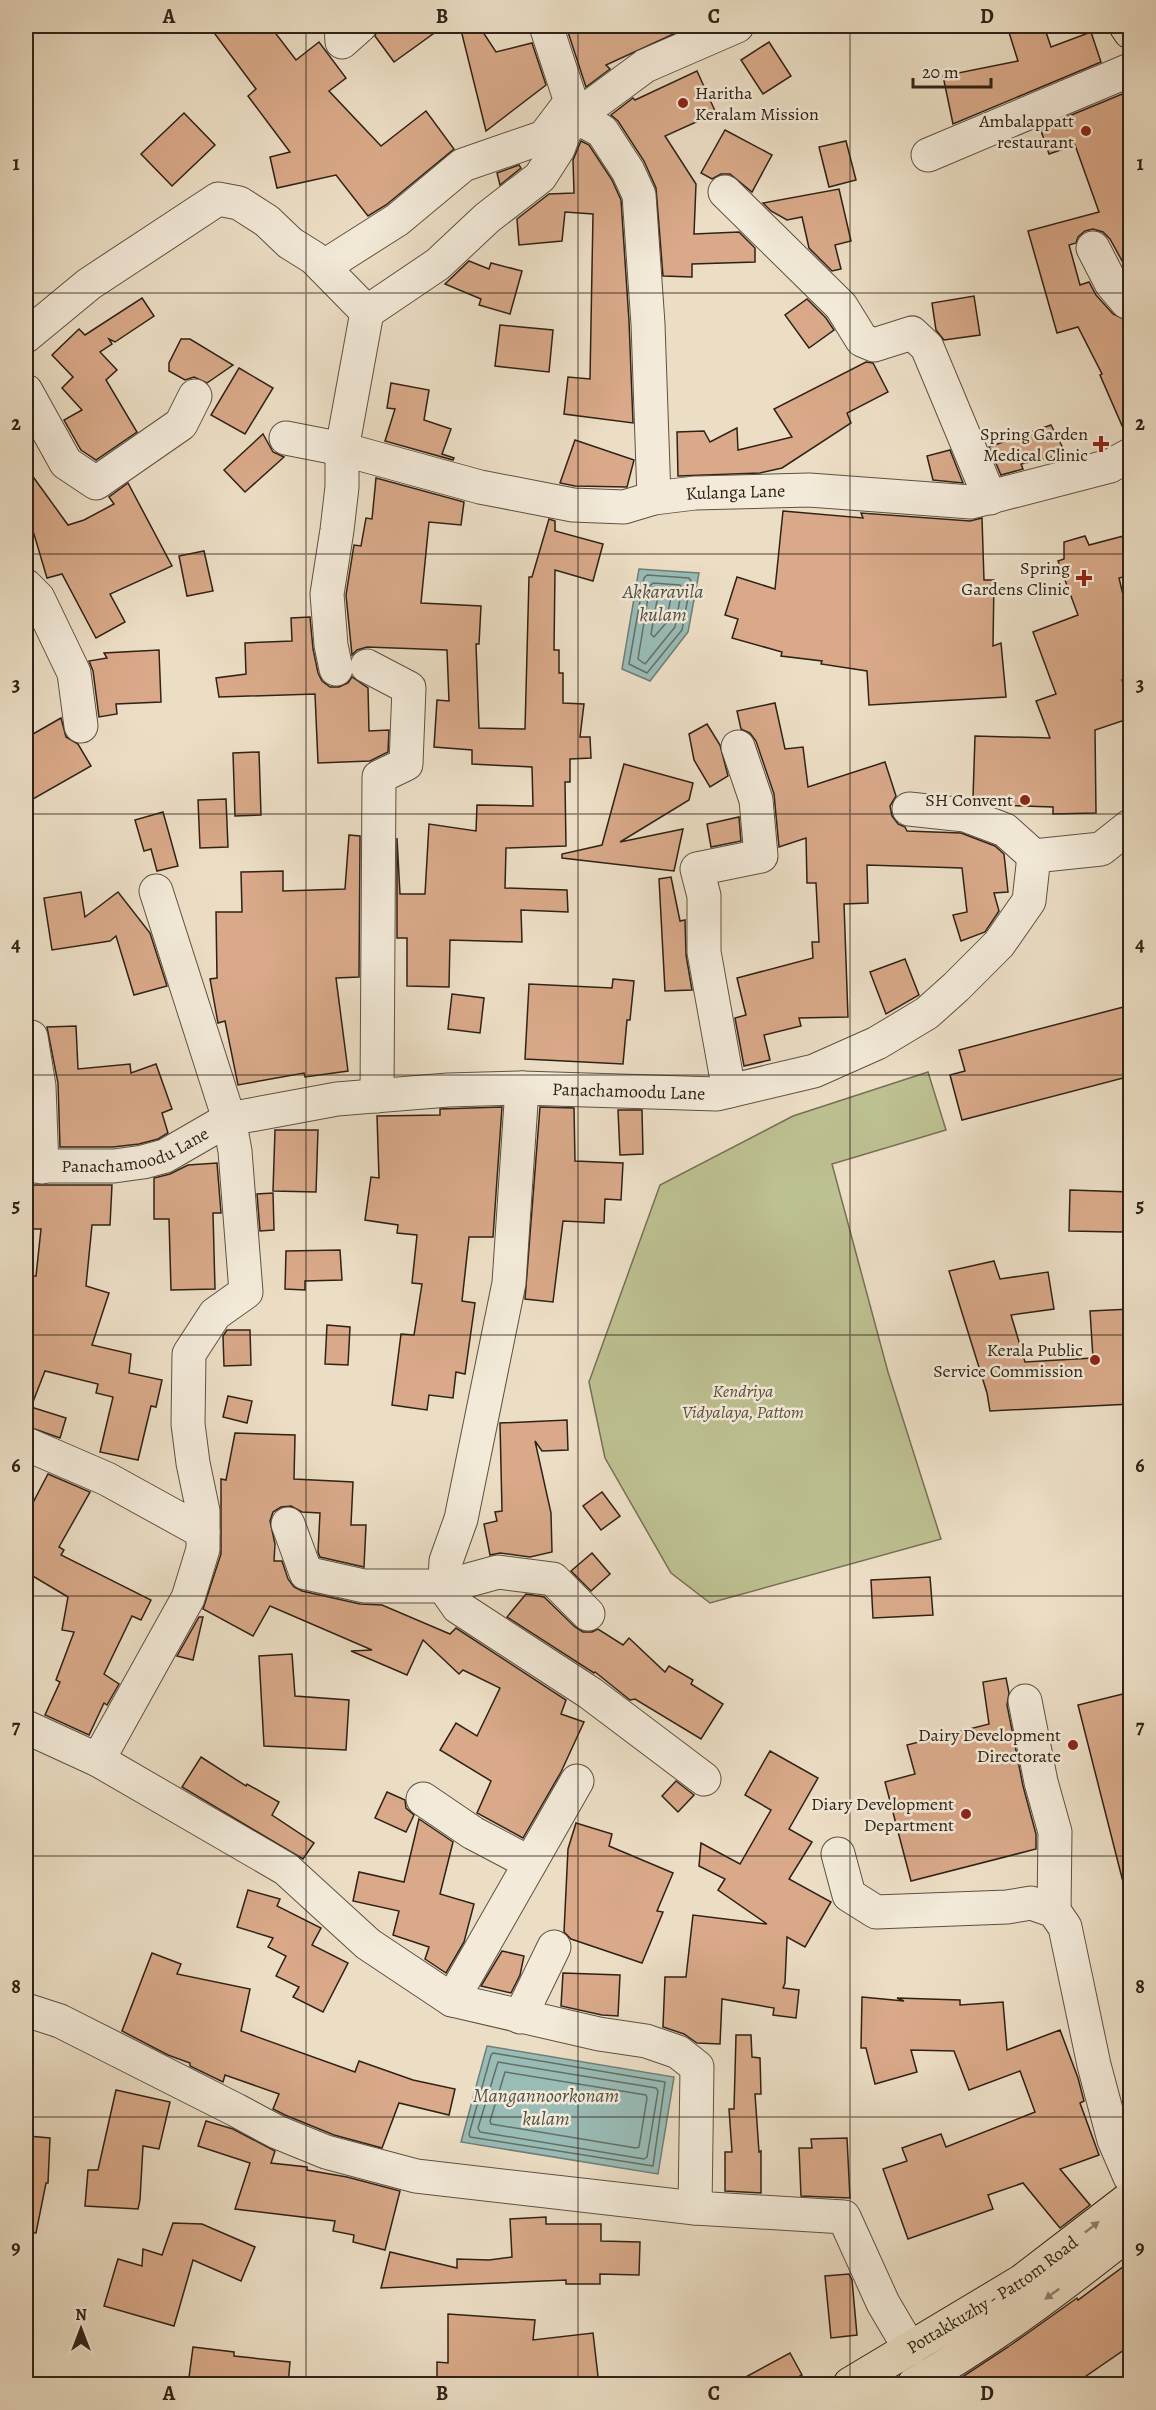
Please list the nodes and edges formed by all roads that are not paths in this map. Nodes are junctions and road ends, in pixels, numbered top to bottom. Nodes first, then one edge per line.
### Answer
1 (341, 26) edge
2 (360, 26) edge
3 (546, 26) edge
4 (737, 26) edge
5 (1126, 26) edge
6 (1131, 32) edge
7 (1131, 70) edge
8 (574, 109) junction
9 (928, 155) dead end
10 (725, 192) dead end
11 (1093, 248) dead end
12 (323, 267) junction
13 (1131, 300) edge
14 (367, 312) junction
15 (26, 336) edge
16 (26, 391) edge
17 (195, 396) dead end
18 (286, 438) dead end
19 (342, 449) junction
20 (1131, 455) edge
21 (654, 498) junction
22 (990, 498) junction
23 (26, 586) edge
24 (81, 726) dead end
25 (738, 747) dead end
26 (909, 809) dead end
27 (1131, 826) edge
28 (1034, 856) junction
29 (156, 891) dead end
30 (32, 1037) dead end
31 (522, 1088) junction
32 (729, 1091) junction
33 (377, 1096) junction
34 (229, 1119) junction
35 (34, 1166) edge
36 (26, 1444) edge
37 (288, 1524) dead end
38 (203, 1532) junction
39 (447, 1586) junction
40 (588, 1614) dead end
41 (1025, 1701) dead end
42 (26, 1727) edge
43 (98, 1760) junction
44 (704, 1779) dead end
45 (577, 1781) dead end
46 (423, 1799) dead end
47 (838, 1854) dead end
48 (530, 1863) junction
49 (1054, 1911) junction
50 (554, 1947) dead end
51 (452, 2000) junction
52 (26, 2010) edge
53 (520, 2017) junction
54 (1131, 2177) edge
55 (1131, 2198) edge
56 (695, 2208) junction
57 (1131, 2232) edge
58 (910, 2349) junction
59 (850, 2385) edge
60 (914, 2385) edge

1 - 2 street
3 - 8 street
4 - 8 street
5 - 6 main road
7 - 9 street
8 - 12 street
8 - 14 street
8 - 21 street
10 - 22 street
11 - 13 street
12 - 14 street
12 - 15 street
14 - 19 street
16 - 17 street
18 - 19 street, Kulanga Lane
19 - 21 street, Kulanga Lane
19 - 33 street
20 - 22 street, Kulanga Lane
21 - 22 street, Kulanga Lane
23 - 24 street
25 - 32 street
26 - 28 street
27 - 28 street
28 - 32 street, Panachamoodu Lane
29 - 34 street
30 - 35 street
31 - 32 street, Panachamoodu Lane
31 - 33 street, Panachamoodu Lane
31 - 39 street
33 - 34 street, Panachamoodu Lane
34 - 35 street, Panachamoodu Lane
34 - 38 street
36 - 38 street
37 - 39 street
38 - 43 street
39 - 40 street
39 - 44 street
41 - 49 street
42 - 43 street
43 - 51 street
45 - 48 street
46 - 48 street
47 - 49 street
48 - 51 street
49 - 54 street
50 - 53 street
51 - 53 street
52 - 56 street
53 - 56 street
58 -> 55 main road, Pottakkuzhy - Pattom Road
56 - 58 street
57 -> 60 main road
58 - 59 main road, Pottakkuzhy - Pattom Road

